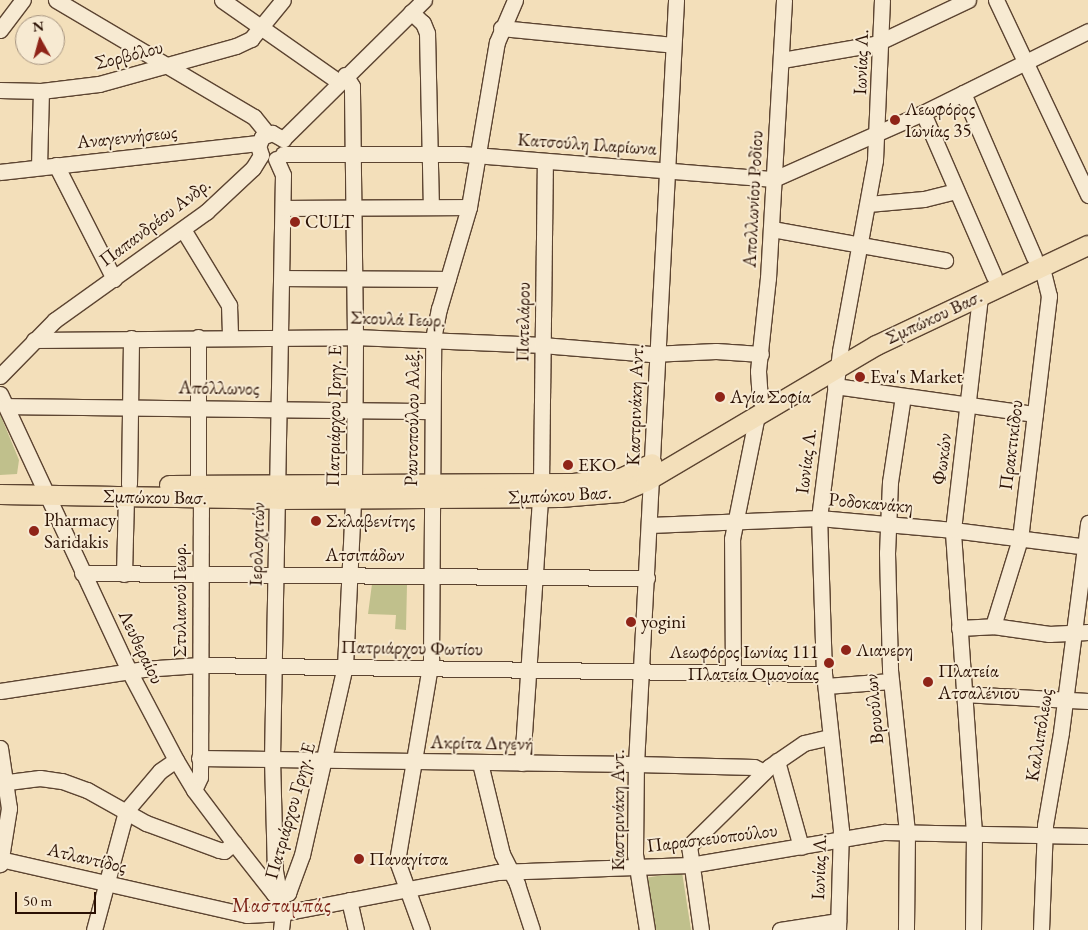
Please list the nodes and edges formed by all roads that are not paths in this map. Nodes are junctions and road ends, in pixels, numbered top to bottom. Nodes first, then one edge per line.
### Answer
1 (23, 0) edge
2 (56, 0) edge
3 (222, 0) edge
4 (283, 0) edge
5 (424, 0) edge
6 (515, 0) edge
7 (676, 0) edge
8 (784, 0) edge
9 (882, 0) edge
10 (968, 0) edge
11 (996, 0) edge
12 (411, 12) junction
13 (501, 28) junction
14 (260, 29) junction
15 (0, 30) edge
16 (1088, 32) edge
17 (881, 41) junction
18 (673, 45) junction
19 (782, 60) junction
20 (1026, 64) junction
21 (167, 67) junction
22 (342, 78) junction
23 (0, 90) edge
24 (41, 91) junction
25 (963, 93) junction
26 (923, 113) junction
27 (878, 134) junction
28 (272, 147) junction
29 (432, 154) junction
30 (353, 155) junction
31 (478, 156) junction
32 (545, 162) junction
33 (56, 165) junction
34 (39, 167) junction
35 (667, 170) junction
36 (0, 172) edge
37 (774, 180) junction
38 (956, 191) junction
39 (1088, 195) edge
40 (868, 204) junction
41 (469, 206) junction
42 (354, 207) junction
43 (431, 207) junction
44 (283, 208) junction
45 (772, 229) junction
46 (184, 231) junction
47 (1088, 234) edge
48 (862, 243) junction
49 (1088, 245) edge
50 (945, 260) dead end
51 (1038, 262) junction
52 (994, 276) junction
53 (282, 278) junction
54 (114, 279) junction
55 (355, 279) junction
56 (448, 279) junction
57 (980, 295) junction
58 (282, 336) junction
59 (198, 337) junction
60 (230, 337) junction
61 (355, 337) junction
62 (132, 338) junction
63 (433, 339) junction
64 (34, 340) junction
65 (542, 345) junction
66 (656, 354) junction
67 (761, 354) junction
68 (839, 359) junction
69 (0, 376) edge
70 (835, 386) junction
71 (902, 396) junction
72 (3, 400) edge
73 (968, 405) junction
74 (130, 407) junction
75 (759, 407) junction
76 (198, 408) junction
77 (280, 409) junction
78 (354, 410) junction
79 (432, 411) junction
80 (1035, 414) junction
81 (652, 470) junction
82 (0, 482) edge
83 (42, 489) junction
84 (127, 490) junction
85 (540, 490) junction
86 (432, 491) junction
87 (199, 492) junction
88 (279, 492) junction
89 (353, 492) junction
90 (0, 494) edge
91 (819, 518) junction
92 (734, 522) junction
93 (888, 523) junction
94 (1088, 523) edge
95 (650, 524) junction
96 (953, 530) junction
97 (1020, 539) junction
98 (1086, 547) edge
99 (82, 573) junction
100 (124, 574) junction
101 (200, 574) junction
102 (276, 575) junction
103 (349, 575) junction
104 (431, 576) junction
105 (536, 577) junction
106 (647, 578) junction
107 (993, 626) junction
108 (959, 628) junction
109 (1081, 633) edge
110 (200, 665) junction
111 (273, 665) junction
112 (346, 666) junction
113 (430, 667) junction
114 (129, 671) junction
115 (528, 672) junction
116 (643, 672) junction
117 (733, 673) junction
118 (825, 680) junction
119 (891, 681) junction
120 (0, 691) edge
121 (963, 694) junction
122 (1065, 700) junction
123 (1088, 701) edge
124 (830, 736) junction
125 (0, 748) edge
126 (199, 758) junction
127 (272, 758) junction
128 (326, 759) junction
129 (176, 760) junction
130 (777, 761) junction
131 (412, 762) junction
132 (480, 763) junction
133 (522, 763) junction
134 (636, 764) junction
135 (764, 772) junction
136 (4, 783) edge
137 (194, 790) junction
138 (126, 811) junction
139 (907, 832) junction
140 (974, 833) junction
141 (1044, 835) junction
142 (1088, 836) edge
143 (841, 838) junction
144 (234, 843) junction
145 (801, 847) junction
146 (0, 861) edge
147 (690, 865) junction
148 (636, 868) junction
149 (510, 871) junction
150 (106, 882) junction
151 (407, 888) junction
152 (280, 896) junction
153 (349, 900) junction
154 (283, 913) junction
155 (838, 926) edge
156 (94, 930) edge
157 (280, 930) edge
158 (356, 930) edge
159 (422, 930) edge
160 (532, 930) edge
161 (647, 930) edge
162 (701, 930) edge
163 (780, 930) edge
164 (906, 930) edge
165 (972, 930) edge
166 (1041, 930) edge

1 - 15 street
2 - 21 street
3 - 14 street
4 - 14 street, Σορβόλου
5 - 12 street, Παπανδρέου Ανδρ.
6 - 13 street, Ραυτοπούλου Αλεξ.
7 - 18 street, Καστρινάκη Αντ.
8 - 19 street, Απολλωνίου Ροδίου
9 - 17 street, Ιωνίας Λ.
10 - 17 street
11 - 20 street
12 - 22 street, Παπανδρέου Ανδρ.
12 - 29 street
13 - 18 street
13 - 31 street, Ραυτοπούλου Αλεξ.
14 - 21 street, Σορβόλου
14 - 22 street
16 - 20 street, Κατσούλη Ιλαρίωνα
17 - 19 street
17 - 27 street, Ιωνίας Λ.
18 - 35 street, Καστρινάκη Αντ.
19 - 37 street, Απολλωνίου Ροδίου
20 - 25 street, Κατσούλη Ιλαρίωνα
20 - 39 street
21 - 24 street, Σορβόλου
21 - 28 street
22 - 28 street, Παπανδρέου Ανδρ.
22 - 30 street, Πατριάρχου Γρηγ. Ε
23 - 24 street, Σορβόλου
24 - 34 street
25 - 26 street, Κατσούλη Ιλαρίωνα
25 - 51 street, Πρακτικίδου
26 - 27 street, Κατσούλη Ιλαρίωνα
26 - 38 street
27 - 37 street, Κατσούλη Ιλαρίωνα
27 - 40 street, Ιωνίας Λ.
28 - 30 street, Κατσούλη Ιλαρίωνα
28 - 33 street, Αναγεννήσεως
28 - 44 street, Ιερολοχιτών
28 - 46 street, Παπανδρέου Ανδρ.
29 - 30 street, Κατσούλη Ιλαρίωνα
29 - 31 street, Κατσούλη Ιλαρίωνα
29 - 43 street
30 - 42 street, Πατριάρχου Γρηγ. Ε
31 - 32 street, Κατσούλη Ιλαρίωνα
31 - 41 street, Ραυτοπούλου Αλεξ.
32 - 35 street, Κατσούλη Ιλαρίωνα
32 - 65 street, Πατελάρου
33 - 34 street, Αναγεννήσεως
33 - 54 street
34 - 36 street, Αναγεννήσεως
35 - 37 street, Κατσούλη Ιλαρίωνα
35 - 66 street, Καστρινάκη Αντ.
37 - 45 street, Απολλωνίου Ροδίου
38 - 40 street
38 - 52 street
40 - 48 street, Ιωνίας Λ.
41 - 43 street
41 - 56 street, Ραυτοπούλου Αλεξ.
42 - 43 street
42 - 44 street
42 - 55 street, Πατριάρχου Γρηγ. Ε
44 - 53 street, Ιερολοχιτών
45 - 48 street
45 - 67 street, Απολλωνίου Ροδίου
46 - 54 street, Παπανδρέου Ανδρ.
46 - 60 street
47 - 51 main road, Σμπώκου Βασ.
48 - 50 street
48 - 68 street, Ιωνίας Λ.
49 - 51 main road, Σμπώκου Βασ.
51 - 52 main road, Σμπώκου Βασ.
51 - 57 main road, Σμπώκου Βασ.
51 - 80 street, Πρακτικίδου
52 - 68 main road, Σμπώκου Βασ.
53 - 55 street
53 - 58 street, Ιερολοχιτών
54 - 64 street, Παπανδρέου Ανδρ.
55 - 56 street
55 - 61 street, Πατριάρχου Γρηγ. Ε
56 - 63 street, Ραυτοπούλου Αλεξ.
57 - 68 main road, Σμπώκου Βασ.
57 - 73 street, Φωκών
58 - 60 street, Σκουλά Γεωρ.
58 - 61 street, Σκουλά Γεωρ.
58 - 77 street, Ιερολοχιτών
59 - 60 street, Σκουλά Γεωρ.
59 - 62 street, Σκουλά Γεωρ.
59 - 76 street, Στυλιανού Γεωρ.
61 - 63 street, Σκουλά Γεωρ.
61 - 78 street, Πατριάρχου Γρηγ. Ε
62 - 64 street, Σκουλά Γεωρ.
62 - 74 street
63 - 65 street, Σκουλά Γεωρ.
63 - 79 street, Ραυτοπούλου Αλεξ.
64 - 69 street, Παπανδρέου Ανδρ.
65 - 66 street, Σκουλά Γεωρ.
65 - 85 street, Πατελάρου
66 - 67 street, Σκουλά Γεωρ.
66 - 81 street, Καστρινάκη Αντ.
67 - 75 street, Απολλωνίου Ροδίου
68 - 70 street, Ιωνίας Λ.
68 - 75 main road, Σμπώκου Βασ.
70 - 71 street
70 - 91 street, Ιωνίας Λ.
71 - 73 street
71 - 93 street, Βρυούλων
72 - 74 street, Απόλλωνος
72 - 83 street, Λευθεραίου
73 - 80 street
73 - 96 street, Φωκών
74 - 76 street, Απόλλωνος
74 - 84 street
75 - 81 main road, Σμπώκου Βασ.
75 - 92 street, Απολλωνίου Ροδίου
76 - 77 street, Απόλλωνος
76 - 87 street, Στυλιανού Γεωρ.
77 - 78 street, Απόλλωνος
77 - 88 street, Ιερολοχιτών
78 - 79 street, Απόλλωνος
78 - 89 street, Πατριάρχου Γρηγ. Ε
79 - 86 street, Ραυτοπούλου Αλεξ.
80 - 97 street, Πρακτικίδου
81 - 85 main road, Σμπώκου Βασ.
81 - 95 street, Καστρινάκη Αντ.
82 - 83 main road, Σμπώκου Βασ.
83 - 84 main road, Σμπώκου Βασ.
83 - 90 main road, Σμπώκου Βασ.
83 - 99 street, Λευθεραίου
84 - 87 main road, Σμπώκου Βασ.
84 - 100 street
85 - 86 main road, Σμπώκου Βασ.
85 - 105 street, Πατελάρου
86 - 89 main road, Σμπώκου Βασ.
86 - 104 street, Ραυτοπούλου Αλεξ.
87 - 88 main road, Σμπώκου Βασ.
87 - 101 street, Στυλιανού Γεωρ.
88 - 89 main road, Σμπώκου Βασ.
88 - 102 street, Ιερολοχιτών
89 - 103 street, Πατριάρχου Γρηγ. Ε
91 - 92 street, Ροδοκανάκη
91 - 93 street, Ροδοκανάκη
91 - 118 street, Ιωνίας Λ.
92 - 95 street, Ροδοκανάκη
92 - 117 street, Απολλωνίου Ροδίου
93 - 96 street, Ροδοκανάκη
93 - 119 street, Βρυούλων
94 - 98 street, Καλλιπόλεως
95 - 106 street, Καστρινάκη Αντ.
96 - 97 street, Ροδοκανάκη
96 - 108 street, Φωκών
97 - 98 street, Ροδοκανάκη
97 - 107 street, Πρακτικίδου
98 - 109 street, Καλλιπόλεως
99 - 100 street, Ατσιπάδων
99 - 114 street, Λευθεραίου
100 - 101 street, Ατσιπάδων
101 - 102 street, Ατσιπάδων
101 - 110 street, Στυλιανού Γεωρ.
102 - 103 street, Ατσιπάδων
102 - 111 street, Ιερολοχιτών
103 - 104 street, Ατσιπάδων
103 - 112 street, Πατριάρχου Γρηγ. Ε
104 - 105 street, Ατσιπάδων
104 - 113 street, Ραυτοπούλου Αλεξ.
105 - 106 street, Ατσιπάδων
105 - 115 street, Πατελάρου
106 - 116 street, Καστρινάκη Αντ.
107 - 108 street
107 - 109 street
108 - 121 street, Φωκών
109 - 122 street, Καλλιπόλεως
110 - 111 street, Πατριάρχου Φωτίου
110 - 114 street, Πατριάρχου Φωτίου
110 - 126 street, Στυλιανού Γεωρ.
111 - 112 street, Πατριάρχου Φωτίου
111 - 127 street, Ιερολοχιτών
112 - 113 street, Πατριάρχου Φωτίου
112 - 128 street, Πατριάρχου Γρηγ. Ε
113 - 115 street, Πατριάρχου Φωτίου
113 - 131 street, Ραυτοπούλου Αλεξ.
114 - 120 street, Πατριάρχου Φωτίου
114 - 129 street, Λευθεραίου
115 - 116 street, Πατριάρχου Φωτίου
115 - 133 street, Πατελάρου
116 - 117 street, Πατριάρχου Φωτίου
116 - 134 street, Καστρινάκη Αντ.
117 - 118 street, Πατριάρχου Φωτίου
118 - 119 street, Πατριάρχου Φωτίου
118 - 124 street, Ιωνίας Λ.
119 - 139 street, Βρυούλων
121 - 122 street
121 - 140 street, Φωκών
122 - 123 street
122 - 141 street, Καλλιπόλεως
124 - 130 street
124 - 143 street, Ιωνίας Λ.
125 - 136 street
126 - 127 street, Ακρίτα Διγενή
126 - 137 street, Στυλιανού Γεωρ.
127 - 128 street, Ακρίτα Διγενή
127 - 152 street, Ιερολοχιτών
128 - 131 street, Ακρίτα Διγενή
128 - 152 street, Πατριάρχου Γρηγ. Ε
129 - 137 street, Λευθεραίου
129 - 138 street
130 - 135 street
130 - 145 street
131 - 132 street, Ακρίτα Διγενή
131 - 151 street, Ραυτοπούλου Αλεξ.
132 - 133 street, Ακρίτα Διγενή
132 - 149 street
133 - 134 street, Ακρίτα Διγενή
134 - 135 street, Ακρίτα Διγενή
134 - 148 street, Καστρινάκη Αντ.
135 - 147 street
136 - 138 street
136 - 146 street
137 - 144 street, Λευθεραίου
138 - 144 street
138 - 150 street
139 - 140 street, Παρασκευοπούλου
139 - 143 street, Παρασκευοπούλου
139 - 164 street, Βρυούλων
140 - 141 street, Παρασκευοπούλου
140 - 165 street, Φωκών
141 - 142 street, Παρασκευοπούλου
141 - 166 street, Καλλιπόλεως
143 - 145 street, Παρασκευοπούλου
143 - 155 street, Ιωνίας Λ.
144 - 152 street, Λευθεραίου
145 - 147 street, Παρασκευοπούλου
146 - 150 street, Ατλαντίδος
147 - 148 street, Παρασκευοπούλου
147 - 162 street
148 - 149 street, Παρασκευοπούλου
148 - 161 street, Καστρινάκη Αντ.
149 - 151 street, Παρασκευοπούλου
149 - 160 street
150 - 154 street, Ατλαντίδος
150 - 156 street
151 - 153 street, Παρασκευοπούλου
151 - 159 street, Ραυτοπούλου Αλεξ.
152 - 154 street, Ιερολοχιτών
153 - 154 street, Παρασκευοπούλου
153 - 158 street
154 - 157 street, Ιερολοχιτών
155 - 163 street

